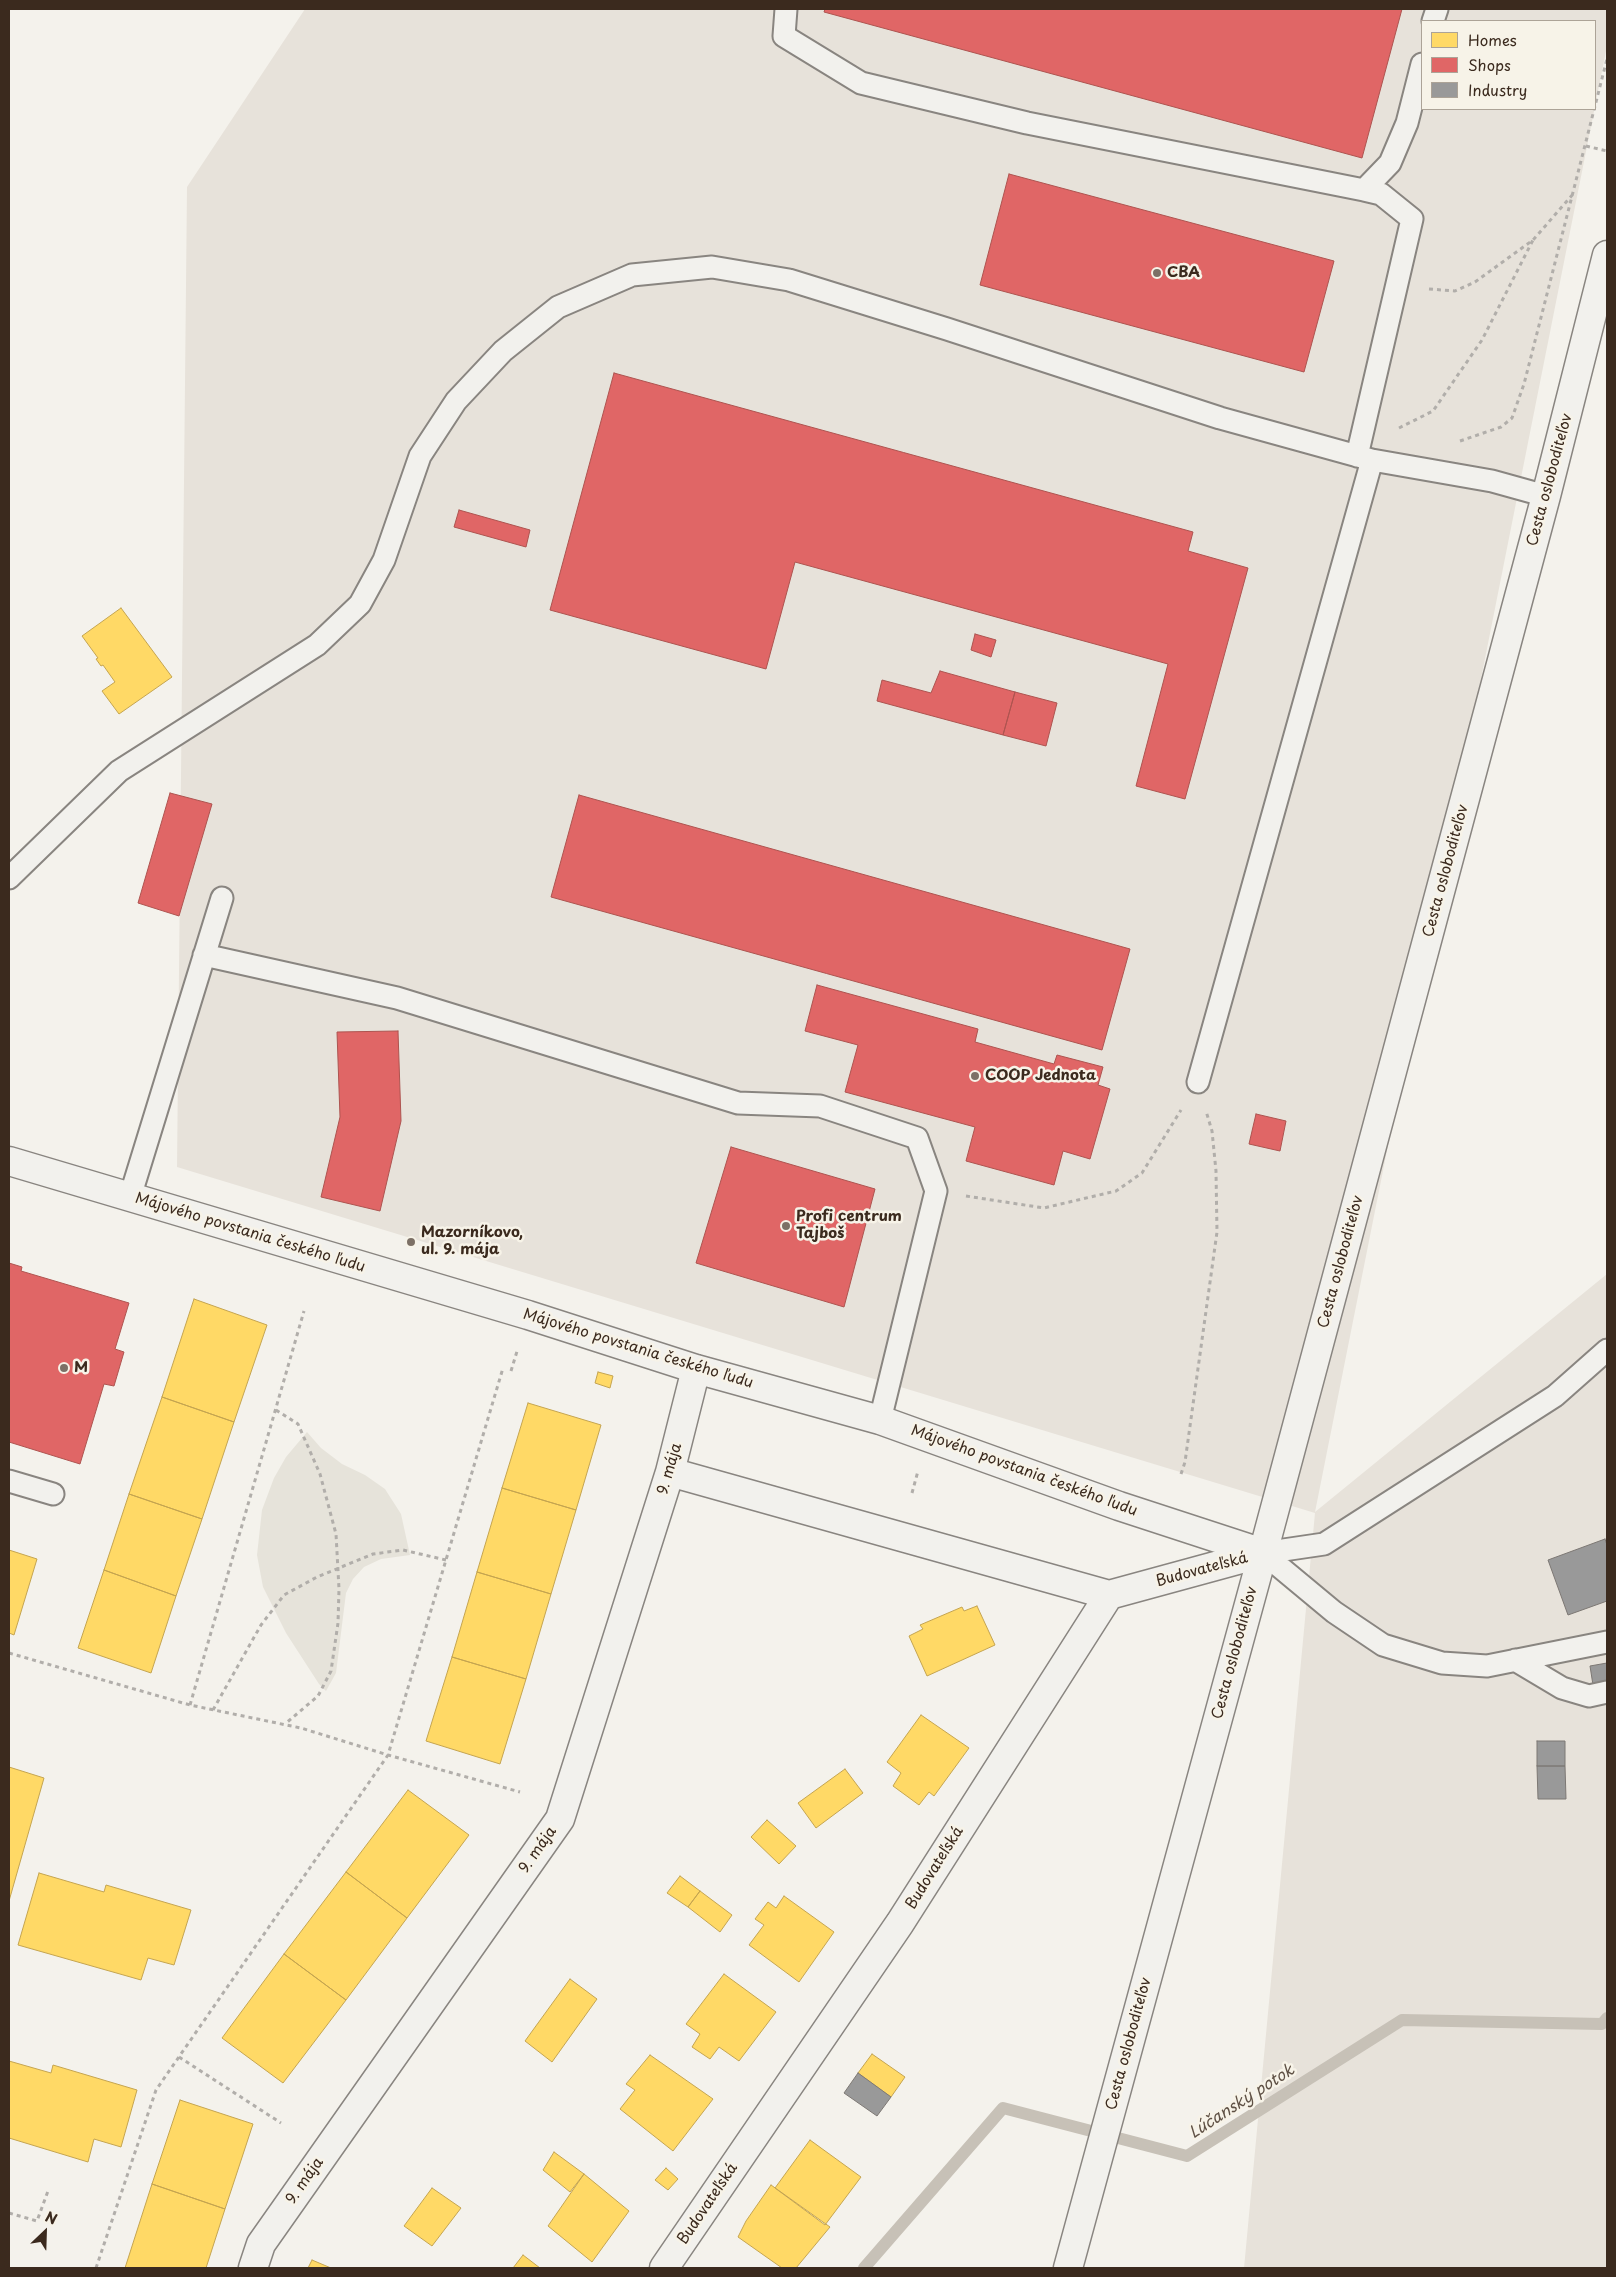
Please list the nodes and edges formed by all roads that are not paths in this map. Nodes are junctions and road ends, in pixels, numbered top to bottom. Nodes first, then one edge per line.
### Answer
1 (786, 9) edge
2 (1421, 68) edge
3 (1364, 190) junction
4 (1607, 255) edge
5 (1365, 458) junction
6 (1546, 496) junction
7 (9, 878) edge
8 (222, 898) dead end
9 (204, 955) junction
10 (1198, 1082) road end
11 (9, 1161) edge
12 (130, 1197) junction
13 (1607, 1350) edge
14 (696, 1369) junction
15 (880, 1420) junction
16 (670, 1472) junction
17 (9, 1481) edge
18 (53, 1494) dead end
19 (1263, 1553) junction
20 (1110, 1595) junction
21 (1607, 1642) edge
22 (1515, 1660) junction
23 (1607, 1692) edge
24 (1070, 2262) edge
25 (253, 2268) edge
26 (664, 2268) edge

1 - 3 lane
2 - 3 lane
3 - 5 lane
4 - 6 street, Cesta osloboditeľov
5 - 6 lane
5 - 7 lane
5 - 10 lane
6 - 19 street, Cesta osloboditeľov
8 - 9 lane
9 - 12 lane
9 - 15 lane
11 - 12 street, Májového povstania českého ľudu
12 - 14 street, Májového povstania českého ľudu
13 - 19 lane
14 - 15 street, Májového povstania českého ľudu
14 - 16 street, 9. mája
15 - 19 street, Májového povstania českého ľudu
16 - 20 street
16 - 25 street, 9. mája
17 - 18 lane
19 - 20 street, Budovateľská
19 - 22 lane
19 - 24 street, Cesta osloboditeľov
20 - 26 street, Budovateľská
21 - 22 lane
22 - 23 lane

